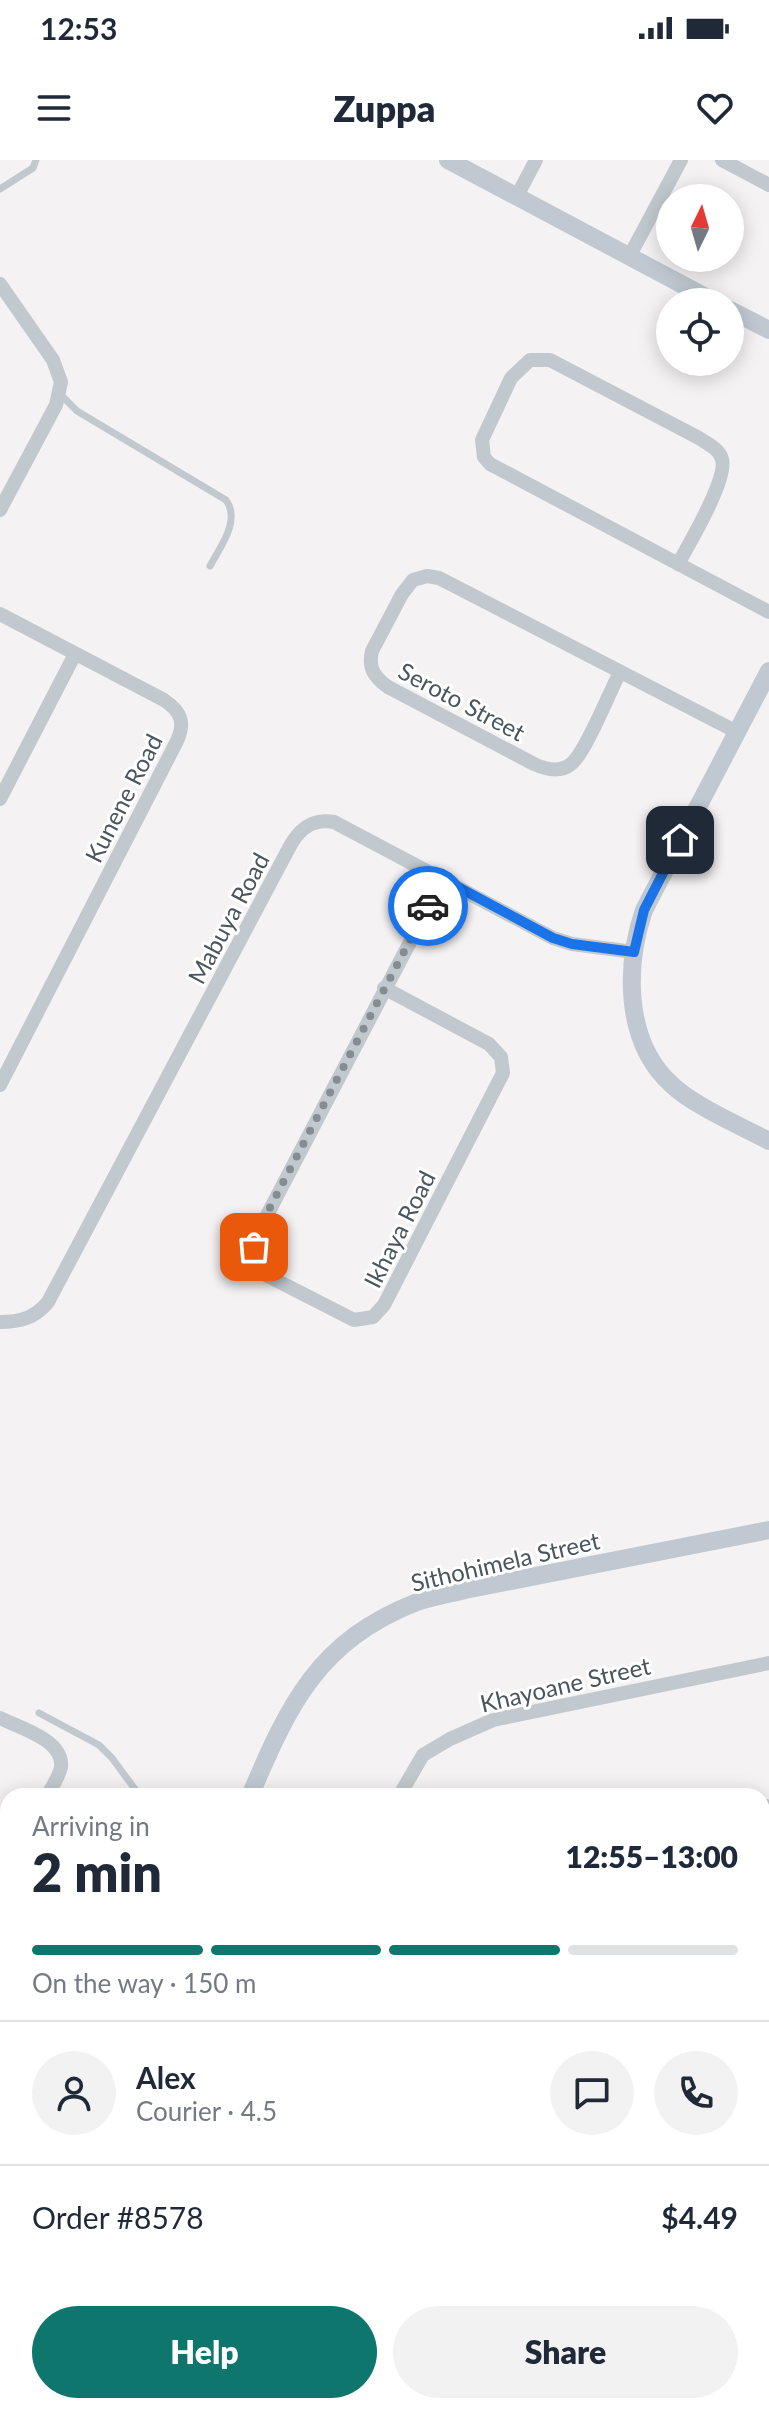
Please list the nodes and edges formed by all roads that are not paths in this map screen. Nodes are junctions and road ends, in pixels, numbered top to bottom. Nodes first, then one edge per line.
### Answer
1 (36, 160) edge
2 (448, 160) edge
3 (536, 160) edge
4 (681, 160) edge
5 (722, 160) edge
6 (769, 185) edge
7 (0, 189) edge
8 (516, 198) junction
9 (629, 257) junction
10 (0, 284) edge
11 (688, 288) edge
12 (744, 317) edge
13 (769, 330) edge
14 (60, 394) junction
15 (0, 510) edge
16 (678, 564) junction
17 (210, 566) dead end
18 (769, 612) edge
19 (0, 614) edge
20 (75, 654) junction
21 (769, 671) edge
22 (620, 672) junction
23 (737, 732) junction
24 (0, 799) edge
25 (443, 879) junction
26 (634, 952) junction
27 (384, 988) junction
28 (0, 1085) edge
29 (769, 1141) edge
30 (0, 1322) edge
31 (769, 1530) edge
32 (769, 1663) edge
33 (39, 1713) dead end
34 (0, 1718) edge
35 (51, 1788) edge
36 (134, 1788) edge
37 (254, 1788) edge
38 (404, 1788) edge

1 - 7 lane
2 - 8 street
3 - 8 street
4 - 9 street
5 - 6 street
8 - 9 street
9 - 11 street
10 - 14 street
12 - 13 street
14 - 15 street
14 - 17 lane
16 - 16 street
16 - 18 street
19 - 20 street, Kunene Road
20 - 24 street
20 - 28 street, Kunene Road
21 - 23 street
22 - 22 street, Seroto Street
22 - 23 street, Seroto Street
23 - 26 street
25 - 26 street, Mabuya Road
25 - 27 street, Ikhaya Road
25 - 30 street, Mabuya Road
26 - 29 street
27 - 27 street, Ikhaya Road
31 - 37 street, Sithohimela Street
32 - 38 street, Khayoane Street
33 - 36 lane
34 - 35 street

